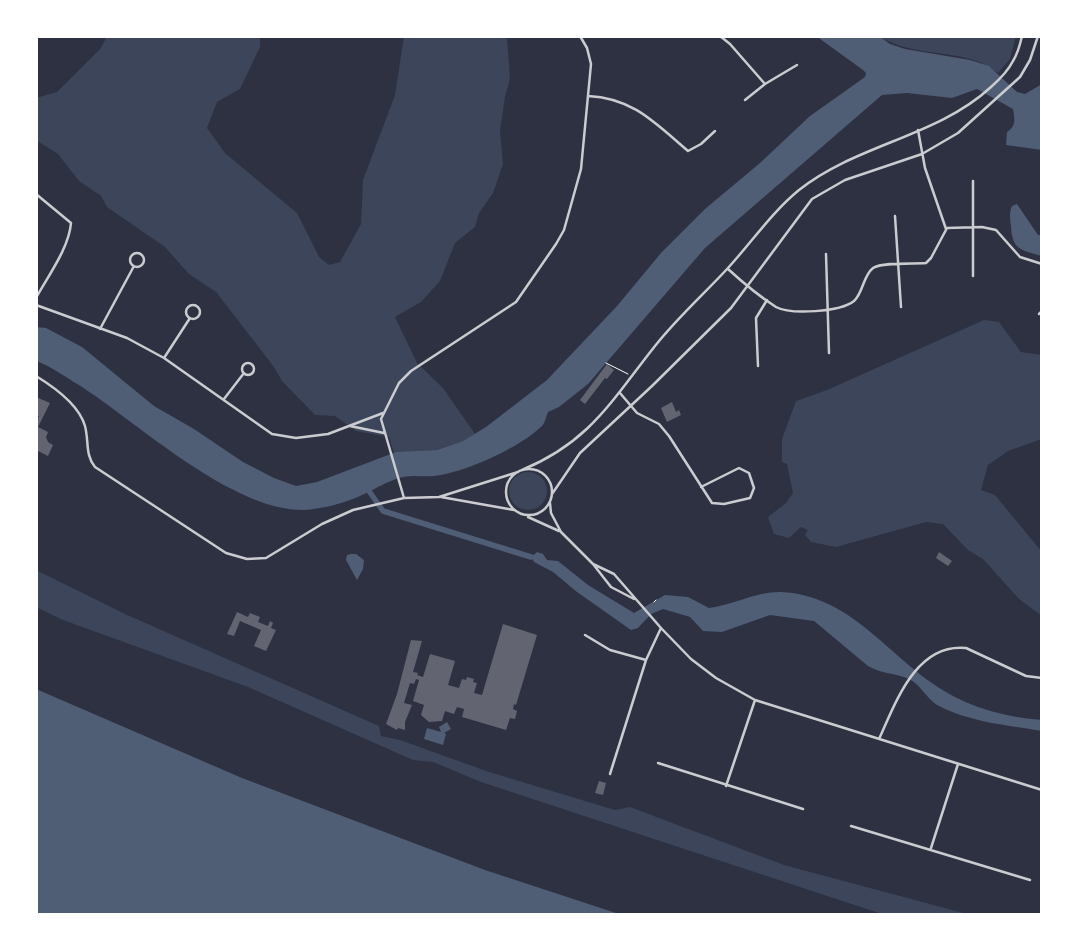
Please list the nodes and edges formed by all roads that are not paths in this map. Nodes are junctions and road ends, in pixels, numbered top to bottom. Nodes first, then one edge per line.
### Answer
1 (580, 36) edge
2 (720, 36) edge
3 (1022, 36) edge
4 (1038, 36) edge
5 (797, 65) dead end
6 (765, 84) junction
7 (588, 96) junction
8 (745, 100) dead end
9 (918, 130) junction
10 (715, 131) dead end
11 (922, 154) junction
12 (973, 181) dead end
13 (36, 194) edge
14 (895, 216) dead end
15 (975, 227) junction
16 (946, 229) junction
17 (826, 254) dead end
18 (1042, 264) edge
19 (896, 265) junction
20 (134, 266) junction
21 (728, 268) junction
22 (974, 276) dead end
23 (748, 284) junction
24 (36, 298) edge
25 (767, 300) junction
26 (36, 304) edge
27 (901, 307) dead end
28 (826, 310) junction
29 (190, 318) junction
30 (100, 329) junction
31 (830, 353) dead end
32 (164, 358) junction
33 (758, 366) dead end
34 (244, 374) junction
35 (36, 376) edge
36 (620, 393) junction
37 (224, 399) junction
38 (630, 405) junction
39 (384, 413) junction
40 (349, 426) junction
41 (384, 433) junction
42 (522, 470) junction
43 (518, 472) junction
44 (701, 487) junction
45 (552, 494) junction
46 (440, 497) junction
47 (404, 498) junction
48 (550, 502) junction
49 (516, 511) junction
50 (523, 514) junction
51 (561, 532) junction
52 (594, 564) junction
53 (637, 601) junction
54 (661, 628) junction
55 (585, 635) dead end
56 (646, 660) junction
57 (1042, 678) edge
58 (755, 700) junction
59 (879, 739) junction
60 (658, 764) dead end
61 (958, 764) junction
62 (610, 774) dead end
63 (726, 786) junction
64 (1042, 790) edge
65 (803, 809) dead end
66 (851, 826) dead end
67 (931, 848) junction
68 (1030, 880) dead end

1 - 7 street
2 - 6 street
3 - 9 street
4 - 11 street
5 - 6 street
6 - 8 street
7 - 10 street
7 - 39 street
9 - 11 street
9 - 21 street
11 - 16 street
11 - 23 street
12 - 15 street
13 - 24 street
14 - 19 street
15 - 16 street
15 - 18 street
15 - 22 street
16 - 19 street
17 - 28 street
19 - 27 street
19 - 28 street
20 - 20 street
20 - 30 street
21 - 23 street
21 - 36 street
23 - 25 street
23 - 38 street
25 - 28 street
25 - 33 street
26 - 30 street
28 - 31 street
29 - 29 street
29 - 32 street
30 - 32 street
32 - 37 street
34 - 34 street
34 - 37 street
35 - 47 street
36 - 38 street
36 - 42 street
37 - 40 street
38 - 44 street
38 - 45 street
39 - 40 street
39 - 41 street
40 - 41 street
41 - 47 street
42 - 43 street
42 - 45 street
43 - 46 street
43 - 49 street
44 - 44 street
45 - 48 street
46 - 47 street
46 - 49 street
48 - 50 street
48 - 51 street
49 - 50 street
50 - 51 street
51 - 52 street
52 - 53 street
52 - 53 street
53 - 54 street
54 - 56 street
54 - 58 street
55 - 56 street
56 - 62 street
57 - 59 street
58 - 59 street
58 - 63 street
59 - 61 street
60 - 63 street
61 - 64 street
61 - 67 street
63 - 65 street
66 - 67 street
67 - 68 street

